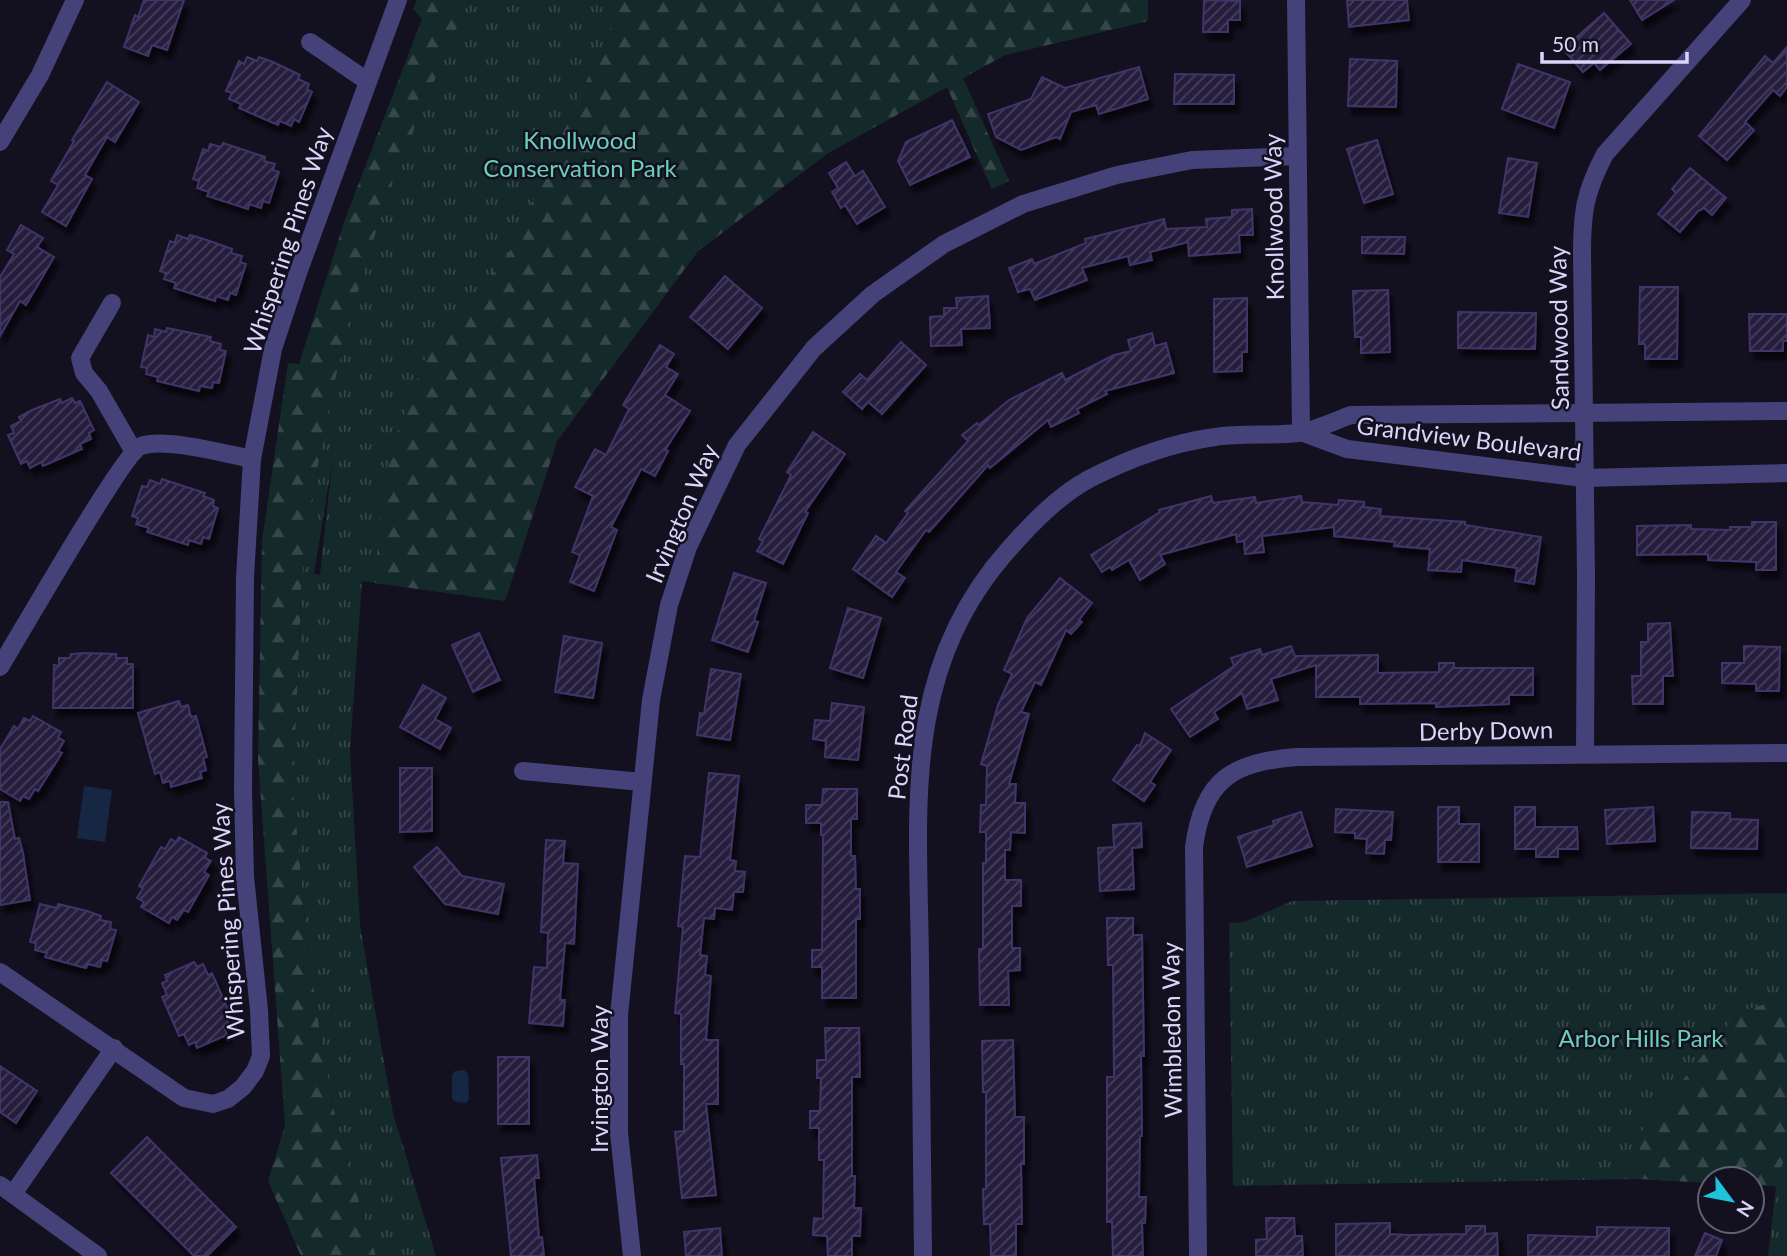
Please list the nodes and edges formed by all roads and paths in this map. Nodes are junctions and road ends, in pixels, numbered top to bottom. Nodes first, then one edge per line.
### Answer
1 (75, 0) edge
2 (398, 0) edge
3 (1296, 0) edge
4 (1742, 0) edge
5 (310, 42) dead end
6 (367, 81) junction
7 (0, 142) edge
8 (1297, 156) junction
9 (113, 303) dead end
10 (1787, 411) edge
11 (1584, 414) junction
12 (1301, 432) junction
13 (134, 452) junction
14 (252, 459) junction
15 (1787, 473) edge
16 (1583, 478) junction
17 (0, 667) edge
18 (1585, 753) junction
19 (1787, 753) edge
20 (523, 771) dead end
21 (642, 782) junction
22 (1204, 806) joint
23 (0, 972) edge
24 (114, 1048) junction
25 (7, 1190) edge
26 (98, 1256) edge
27 (632, 1256) edge
28 (923, 1256) edge
29 (1198, 1256) edge

1 - 7 street
2 - 6 street, Whispering Pines Way
3 - 8 street, Knollwood Way
4 - 11 street, Sandwood Way
5 - 6 street
6 - 14 street, Whispering Pines Way
8 - 12 street, Knollwood Way
8 - 21 street, Irvington Way
9 - 13 street
10 - 11 street, Grandview Boulevard
11 - 12 street, Grandview Boulevard
11 - 16 street, Sandwood Way
12 - 16 street, Grandview Boulevard
12 - 28 street, Post Road
13 - 14 street
13 - 17 street
14 - 24 street, Whispering Pines Way
15 - 16 street, Grandview Boulevard
16 - 18 street, Sandwood Way
18 - 19 street, Derby Down
18 - 22 street, Derby Down
20 - 21 street
21 - 27 street, Irvington Way
22 - 29 street, Wimbledon Way
23 - 24 street, Whispering Pines Way
24 - 25 street
25 - 26 street

